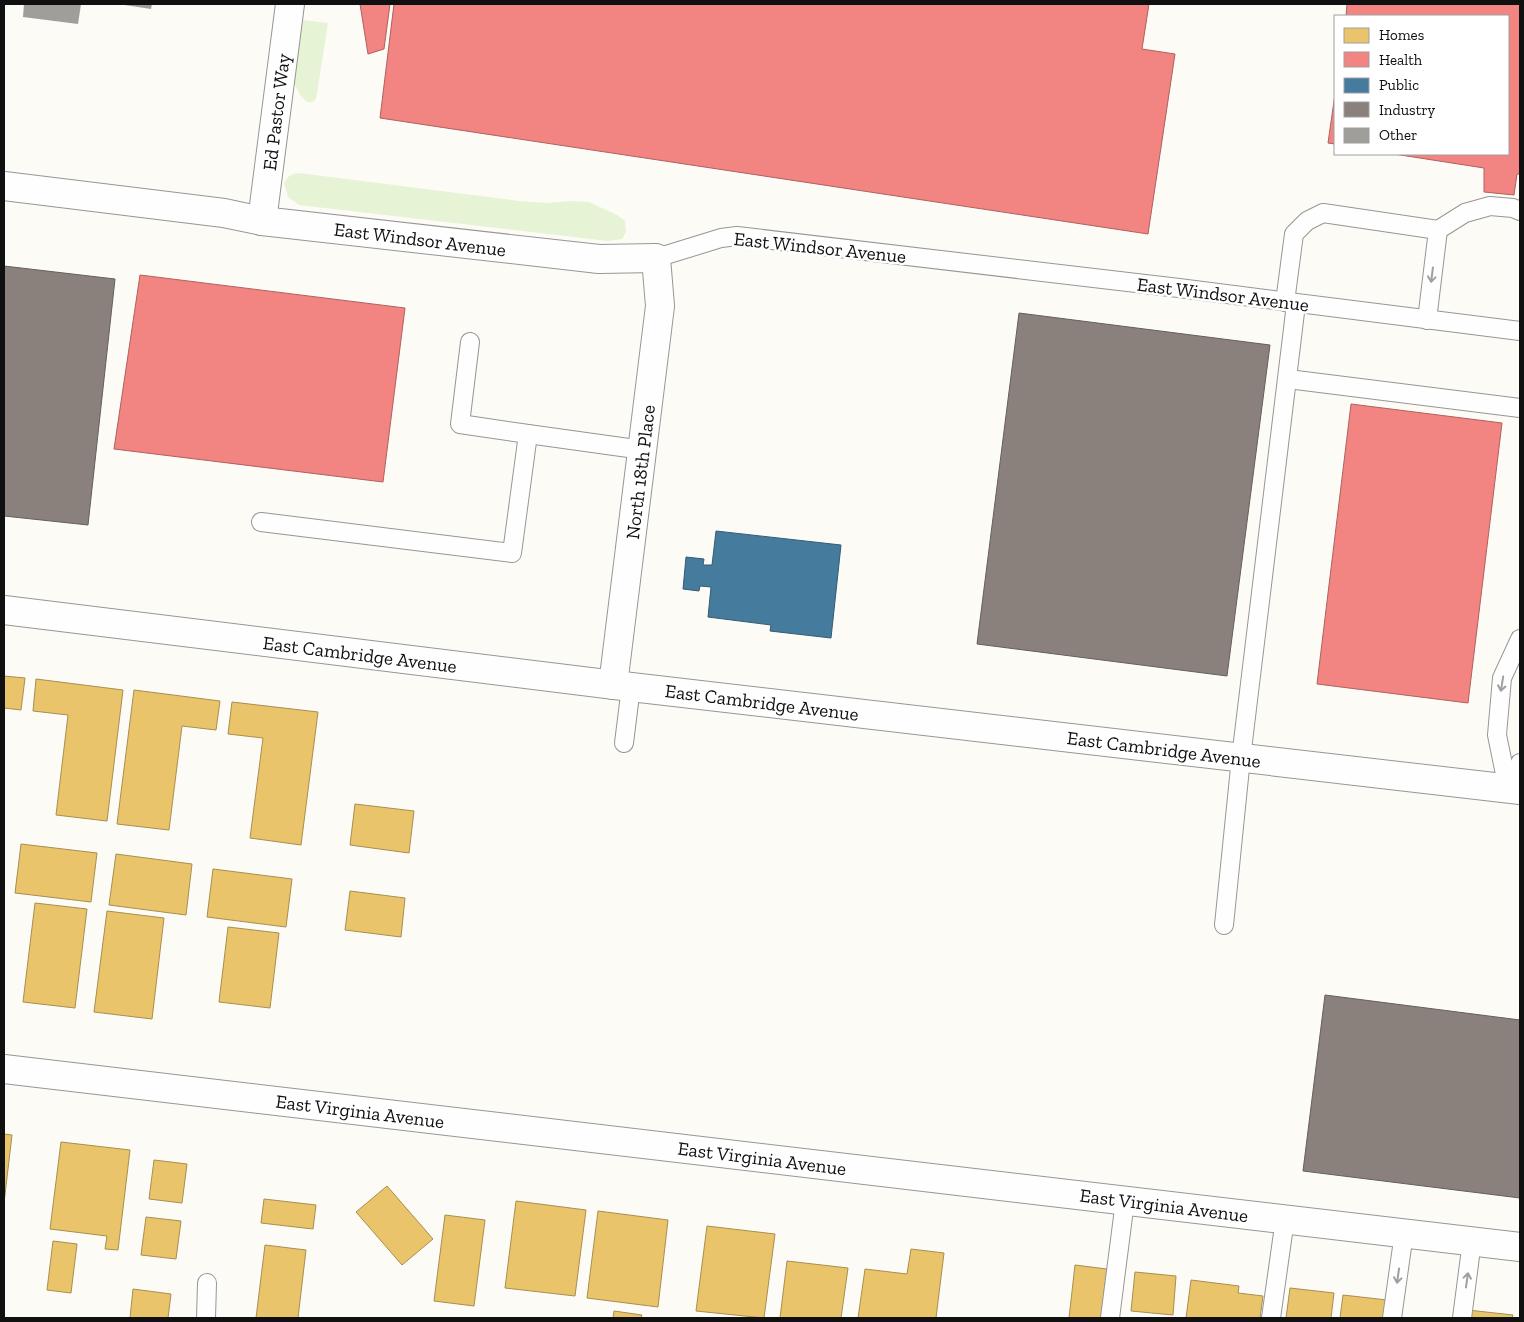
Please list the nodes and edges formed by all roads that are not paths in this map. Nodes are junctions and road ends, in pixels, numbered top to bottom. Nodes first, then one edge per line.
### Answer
1 (290, 4) edge
2 (4, 186) edge
3 (1520, 211) edge
4 (262, 221) junction
5 (1438, 230) junction
6 (656, 258) junction
7 (1291, 303) junction
8 (1427, 320) junction
9 (1520, 332) edge
10 (470, 342) dead end
11 (1288, 379) junction
12 (1520, 408) edge
13 (528, 434) junction
14 (643, 450) junction
15 (260, 522) dead end
16 (4, 610) edge
17 (1520, 639) edge
18 (622, 686) junction
19 (624, 742) dead end
20 (1241, 758) junction
21 (1520, 764) edge
22 (1514, 789) edge
23 (1224, 925) dead end
24 (4, 1069) edge
25 (1124, 1201) junction
26 (1285, 1220) junction
27 (1404, 1234) junction
28 (1472, 1241) junction
29 (1520, 1247) edge
30 (207, 1283) dead end
31 (206, 1318) edge
32 (1110, 1318) edge
33 (1271, 1318) edge
34 (1392, 1318) edge
35 (1462, 1318) edge

1 - 4 street, Ed Pastor Way
2 - 4 street, East Windsor Avenue
3 - 5 lane
4 - 6 street, East Windsor Avenue
5 - 7 lane
5 -> 8 lane
6 - 7 lane, East Windsor Avenue
6 - 14 street, North 18th Place
7 - 8 lane, East Windsor Avenue
7 - 11 lane
8 - 9 lane, East Windsor Avenue
10 - 13 lane
11 - 12 lane
11 - 20 lane
13 - 14 lane
13 - 15 lane
14 - 18 street, North 18th Place
16 - 18 street, East Cambridge Avenue
17 -> 22 lane
18 - 19 lane
18 - 20 street, East Cambridge Avenue
20 - 22 street, East Cambridge Avenue
20 - 23 lane
21 - 22 lane
24 - 25 street, East Virginia Avenue
25 - 26 street, East Virginia Avenue
25 - 32 lane
26 - 27 street, East Virginia Avenue
26 - 33 lane
27 - 28 street, East Virginia Avenue
27 -> 34 lane
28 - 29 street, East Virginia Avenue
35 -> 28 lane
30 - 31 lane

